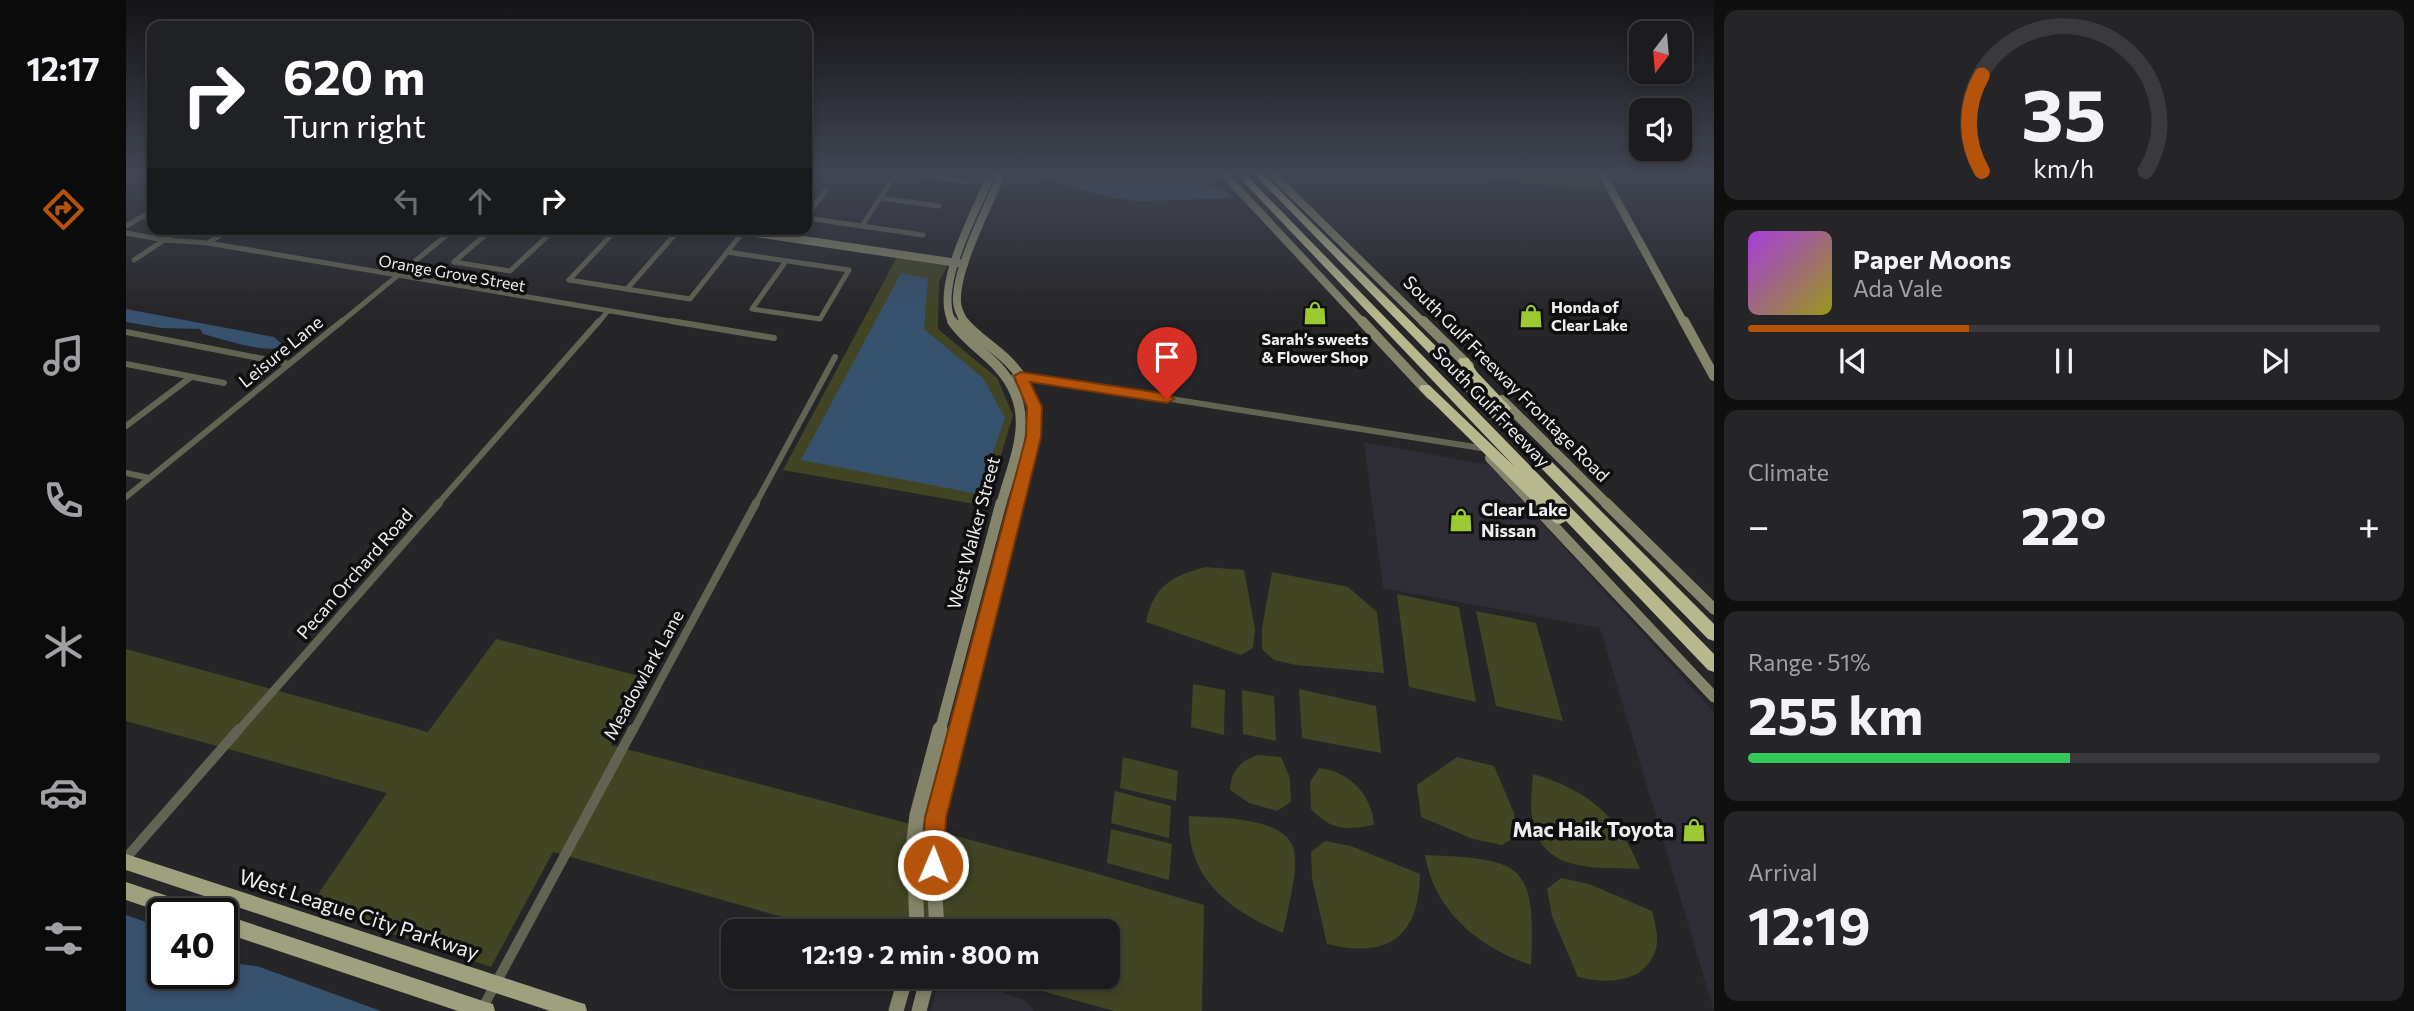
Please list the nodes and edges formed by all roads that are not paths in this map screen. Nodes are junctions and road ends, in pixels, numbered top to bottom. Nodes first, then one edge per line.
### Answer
1 (839, 222) edge
2 (864, 222) edge
3 (978, 222) edge
4 (1269, 222) edge
5 (1287, 222) edge
6 (1306, 222) edge
7 (1321, 222) edge
8 (1629, 222) edge
9 (862, 226) junction
10 (126, 233) edge
11 (172, 235) edge
12 (221, 235) edge
13 (447, 235) edge
14 (485, 235) edge
15 (549, 235) edge
16 (610, 235) edge
17 (674, 235) edge
18 (741, 235) edge
19 (772, 235) edge
20 (923, 235) dead end
21 (791, 237) joint
22 (164, 240) junction
23 (208, 243) junction
24 (727, 252) junction
25 (134, 260) dead end
26 (786, 261) junction
27 (962, 264) junction
28 (397, 276) junction
29 (626, 289) junction
30 (607, 312) junction
31 (126, 332) edge
32 (774, 338) dead end
33 (835, 357) dead end
34 (1464, 361) junction
35 (127, 364) edge
36 (289, 364) junction
37 (1714, 376) edge
38 (191, 377) junction
39 (1015, 377) junction
40 (224, 383) dead end
41 (1425, 388) junction
42 (126, 426) edge
43 (1481, 448) junction
44 (126, 473) edge
45 (149, 478) junction
46 (126, 484) edge
47 (139, 487) junction
48 (126, 497) edge
49 (1714, 609) edge
50 (1714, 627) edge
51 (1714, 634) edge
52 (1714, 665) edge
53 (1714, 697) edge
54 (126, 860) edge
55 (126, 891) edge
56 (147, 898) edge
57 (917, 919) edge
58 (936, 919) edge
59 (238, 928) edge
60 (494, 984) junction
61 (903, 989) edge
62 (925, 989) edge
63 (484, 1010) edge
64 (578, 1011) edge
65 (897, 1011) edge
66 (919, 1011) edge

1 - 9 street
2 - 9 street
3 - 27 street, West Walker Street
4 - 41 street
5 - 52 highway, South Gulf Freeway
6 - 51 highway, South Gulf Freeway
7 - 34 street, South Gulf Freeway Frontage Road
8 - 37 street
9 - 20 street
10 - 22 street, Orange Grove Street
11 - 22 street
12 - 23 street
13 - 28 street, Leisure Lane
14 - 15 street
16 - 29 street
17 - 29 street
18 - 24 street
19 - 21 street
21 - 27 street
22 - 23 street, Orange Grove Street
22 - 25 street
23 - 28 street, Orange Grove Street
24 - 26 street
24 - 29 street
26 - 26 street
27 - 39 street, West Walker Street
28 - 30 street, Orange Grove Street
28 - 36 street, Leisure Lane
30 - 32 street, Orange Grove Street
30 - 54 street, Pecan Orchard Road
31 - 36 street
33 - 60 street, Meadowlark Lane
34 - 49 street, South Gulf Freeway Frontage Road
34 - 50 highway
35 - 38 street
36 - 45 street, Leisure Lane
38 - 40 street
38 - 42 street
39 - 43 street
39 - 57 street, West Walker Street
39 - 58 street, West Walker Street
41 - 43 street
41 - 52 highway
43 - 53 street
44 - 45 street
45 - 47 street, Leisure Lane
46 - 47 street
47 - 48 street, Leisure Lane
54 - 60 main road, West League City Parkway
55 - 56 main road
59 - 63 main road
60 - 63 street, Meadowlark Lane
60 - 64 main road, West League City Parkway
61 - 65 street
62 - 66 street

